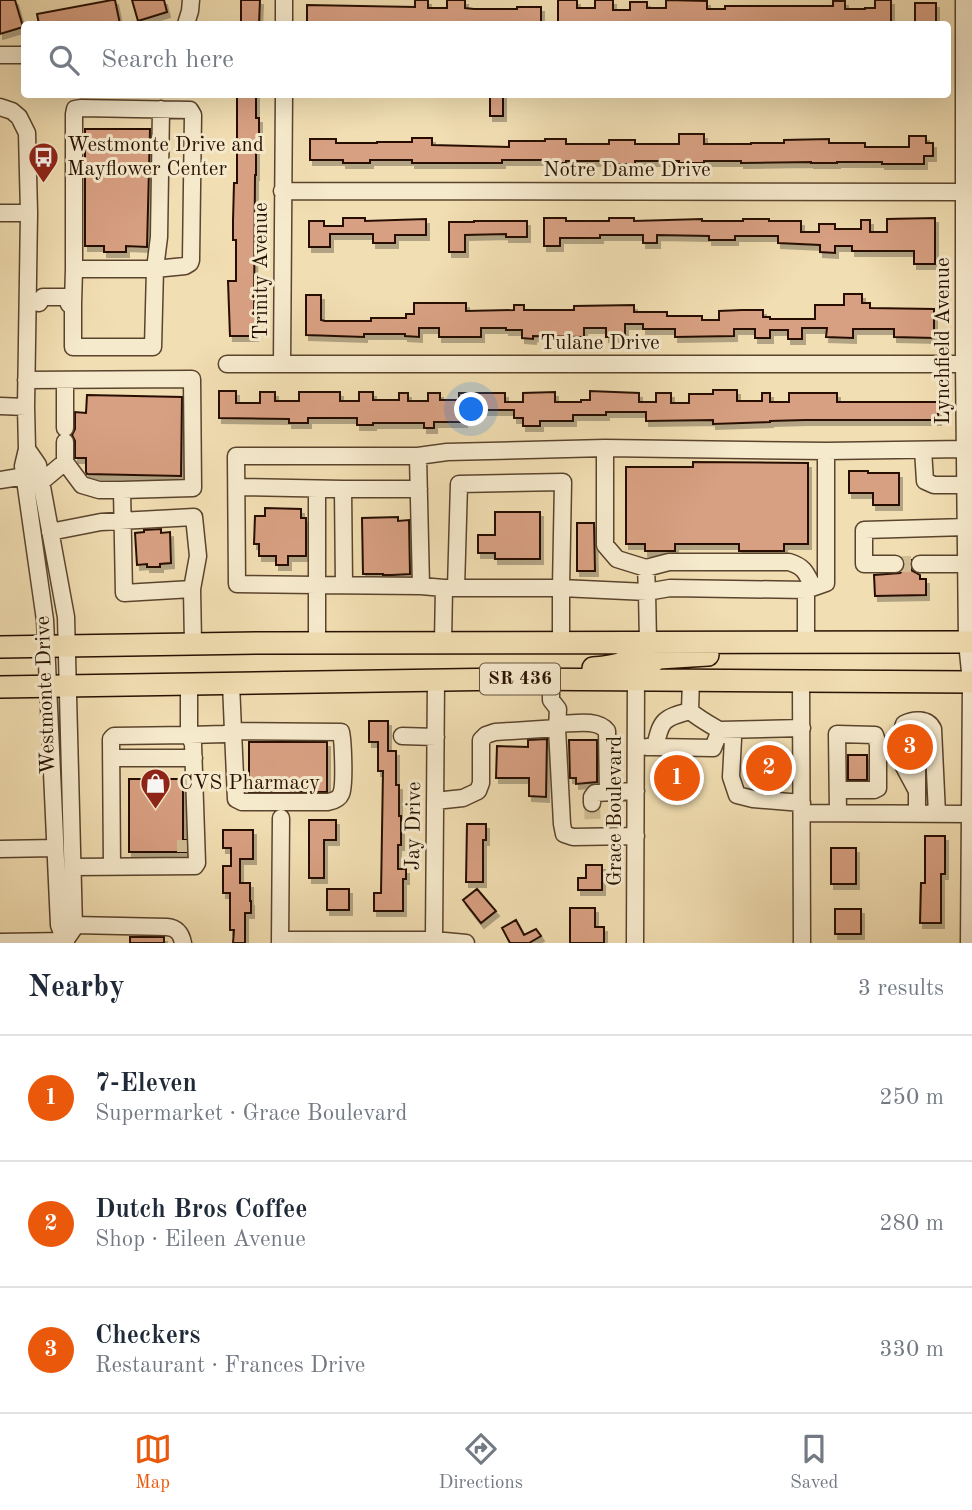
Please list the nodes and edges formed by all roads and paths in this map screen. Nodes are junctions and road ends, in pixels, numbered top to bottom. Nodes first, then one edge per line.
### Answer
1 (191, 0) edge
2 (284, 0) edge
3 (964, 0) edge
4 (187, 21) edge
5 (284, 21) edge
6 (961, 48) edge
7 (0, 55) edge
8 (21, 55) edge
9 (284, 98) edge
10 (0, 107) edge
11 (161, 109) junction
12 (282, 191) junction
13 (968, 191) edge
14 (0, 213) edge
15 (29, 214) junction
16 (74, 269) junction
17 (155, 269) junction
18 (33, 303) junction
19 (71, 304) junction
20 (227, 364) dead end
21 (282, 364) junction
22 (968, 364) edge
23 (26, 380) junction
24 (65, 380) junction
25 (0, 406) edge
26 (26, 407) junction
27 (605, 448) junction
28 (923, 450) junction
29 (826, 451) junction
30 (967, 455) edge
31 (418, 456) junction
32 (65, 462) junction
33 (33, 479) junction
34 (0, 480) edge
35 (965, 485) junction
36 (237, 487) junction
37 (122, 489) junction
38 (317, 489) junction
39 (344, 489) junction
40 (419, 489) junction
41 (121, 520) junction
42 (968, 527) edge
43 (50, 531) junction
44 (895, 564) tunnel mouth
45 (920, 564) tunnel mouth
46 (967, 564) junction
47 (646, 568) junction
48 (317, 585) junction
49 (344, 585) junction
50 (421, 586) junction
51 (450, 588) junction
52 (561, 588) junction
53 (969, 588) edge
54 (192, 589) junction
55 (810, 589) junction
56 (647, 592) junction
57 (443, 642) junction
58 (561, 642) junction
59 (648, 642) junction
60 (723, 642) junction
61 (806, 642) junction
62 (970, 642) edge
63 (193, 643) junction
64 (317, 643) junction
65 (57, 645) junction
66 (0, 647) edge
67 (508, 679) junction
68 (551, 679) junction
69 (636, 679) junction
70 (691, 679) junction
71 (436, 680) junction
72 (801, 680) junction
73 (971, 682) edge
74 (231, 683) junction
75 (189, 684) junction
76 (58, 686) junction
77 (0, 687) edge
78 (690, 711) junction
79 (552, 727) junction
80 (802, 728) junction
81 (720, 730) junction
82 (233, 731) junction
83 (971, 734) edge
84 (189, 735) junction
85 (402, 736) dead end
86 (436, 737) junction
87 (636, 747) junction
88 (655, 747) junction
89 (111, 758) junction
90 (194, 758) junction
91 (838, 790) junction
92 (636, 791) junction
93 (608, 792) junction
94 (435, 801) junction
95 (592, 803) dead end
96 (802, 808) junction
97 (838, 814) junction
98 (917, 814) junction
99 (937, 814) junction
100 (971, 814) edge
101 (281, 818) dead end
102 (196, 821) junction
103 (636, 836) junction
104 (55, 848) junction
105 (0, 849) edge
106 (186, 853) junction
107 (73, 867) junction
108 (112, 867) junction
109 (74, 925) junction
110 (434, 940) junction
111 (0, 942) edge
112 (65, 942) edge
113 (279, 942) edge
114 (183, 943) edge
115 (466, 943) edge
116 (635, 943) edge
117 (802, 943) edge
118 (969, 943) edge

1 - 4 street
2 - 5 street
3 - 6 street, Lynchfield Avenue
6 - 13 street, Lynchfield Avenue
7 - 8 street
9 - 12 street, Trinity Avenue
10 - 15 street, Westmonte Drive
11 - 16 street
11 - 17 street
11 - 17 street
12 - 13 street, Notre Dame Drive
12 - 21 street, Trinity Avenue
13 - 22 street, Lynchfield Avenue
14 - 15 street
15 - 18 street, Westmonte Drive
16 - 17 street
16 - 19 street
17 - 19 street
18 - 19 street
18 - 23 street, Westmonte Drive
20 - 21 street, Tulane Drive
21 - 22 street, Tulane Drive
22 - 30 street, Lynchfield Avenue
23 - 24 street
23 - 26 street, Westmonte Drive
24 - 32 street
24 - 37 street
25 - 26 street
26 - 33 street, Westmonte Drive
27 - 29 street
27 - 31 street
27 - 47 street
28 - 29 street
28 - 30 street
28 - 35 street
29 - 55 street
30 - 35 street, Lynchfield Avenue
31 - 36 street
31 - 40 street
32 - 33 street
32 - 37 street
33 - 34 street
33 - 43 street, Westmonte Drive
33 - 65 street, Westmonte Drive
35 - 42 street, Lynchfield Avenue
36 - 38 street
36 - 48 street
37 - 41 street
38 - 39 street
38 - 48 street
39 - 40 street
39 - 49 street
40 - 50 street
41 - 43 street
41 - 54 street
41 - 54 street
42 - 44 street
42 - 46 street, Lynchfield Avenue
43 - 65 street, Westmonte Drive
45 - 46 street
46 - 53 street, Lynchfield Avenue
47 - 55 street
47 - 56 street
48 - 49 street
48 - 64 street
49 - 50 street
50 - 51 street
51 - 52 street
51 - 52 street
51 - 57 street
52 - 56 street
52 - 58 street
53 - 62 street, Lynchfield Avenue
54 - 63 street
55 - 56 street
55 - 61 street
56 - 59 street
57 - 58 main road, SR 436
57 - 64 main road, SR 436
58 - 59 main road, SR 436
59 - 60 main road, SR 436
59 - 67 main road
60 - 61 main road, SR 436
60 - 69 main road
61 - 62 main road, SR 436
62 - 73 street, Lynchfield Avenue
63 - 64 main road, SR 436
63 - 65 main road, SR 436
65 - 66 main road, SR 436
65 - 76 street, Westmonte Drive
67 - 68 main road, SR 436
67 - 71 main road, SR 436
68 - 69 main road, SR 436
68 - 79 street
69 - 70 main road, SR 436
69 - 87 street, Grace Boulevard
70 - 72 main road, SR 436
70 - 78 street
71 - 74 main road, SR 436
71 - 86 street, Jay Drive
72 - 73 main road, SR 436
72 - 80 street
73 - 83 street, Lynchfield Avenue
74 - 75 main road, SR 436
74 - 82 street
75 - 76 main road, SR 436
75 - 84 street
76 - 77 main road, SR 436
76 - 104 street, Westmonte Drive
76 - 107 street, Westmonte Drive
78 - 81 street
78 - 88 street
79 - 93 street
79 - 94 street
79 - 103 street
80 - 81 street
80 - 96 street
81 - 88 street
81 - 96 street
82 - 82 street
82 - 84 street
83 - 100 street, Lynchfield Avenue
84 - 89 street
84 - 90 street
85 - 86 street
86 - 94 street, Jay Drive
87 - 88 street
87 - 92 street, Grace Boulevard
89 - 90 street
89 - 108 street
90 - 102 street
91 - 91 street
91 - 97 street
92 - 93 street
92 - 103 street, Grace Boulevard
93 - 95 street
94 - 110 street, Jay Drive
96 - 97 street
96 - 117 street
97 - 98 street
98 - 99 street
98 - 99 street
99 - 100 street
100 - 118 street, Lynchfield Avenue
101 - 113 street
102 - 106 street
102 - 106 street
103 - 116 street, Grace Boulevard
104 - 105 street
104 - 112 street, Westmonte Drive
106 - 108 street
107 - 108 street
107 - 109 street, Westmonte Drive
109 - 112 street
109 - 114 street
110 - 113 street
110 - 115 street
111 - 112 street

